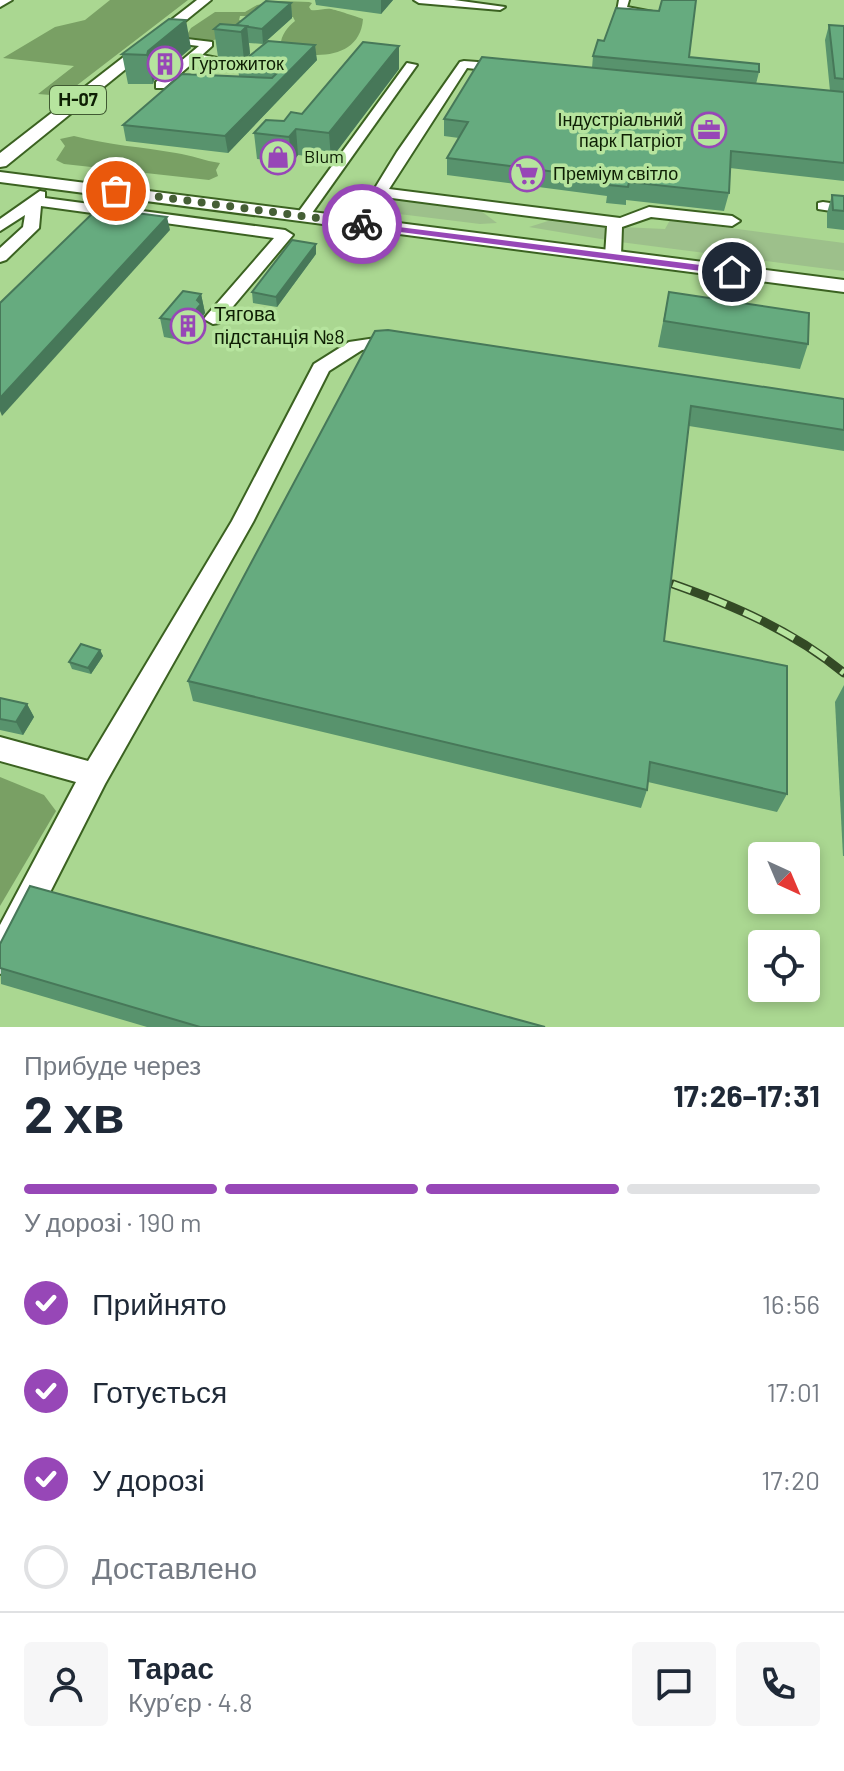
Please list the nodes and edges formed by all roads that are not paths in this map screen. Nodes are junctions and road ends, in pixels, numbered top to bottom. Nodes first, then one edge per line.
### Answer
1 (7, 0) edge
2 (205, 0) edge
3 (419, 0) edge
4 (624, 0) edge
5 (0, 4) edge
6 (500, 7) dead end
7 (648, 12) edge
8 (157, 39) junction
9 (208, 44) junction
10 (223, 45) edge
11 (192, 57) junction
12 (226, 61) dead end
13 (411, 65) dead end
14 (525, 70) edge
15 (171, 76) junction
16 (185, 77) edge
17 (160, 85) dead end
18 (4, 155) edge
19 (0, 177) edge
20 (54, 183) junction
21 (380, 192) junction
22 (34, 201) junction
23 (823, 206) dead end
24 (844, 209) edge
25 (302, 217) junction
26 (732, 221) dead end
27 (615, 222) junction
28 (361, 224) junction
29 (0, 226) edge
30 (613, 256) junction
31 (0, 257) edge
32 (844, 286) edge
33 (213, 319) dead end
34 (416, 342) edge
35 (0, 749) edge
36 (95, 775) junction
37 (0, 958) edge

1 - 5 street
2 - 8 main road, Н-07
3 - 6 street
4 - 7 street
8 - 9 street
8 - 18 main road, Н-07
9 - 10 street
9 - 11 street
11 - 12 street
11 - 15 street
13 - 25 street
14 - 21 street
15 - 16 street
15 - 17 street
19 - 20 main road
20 - 22 street
20 - 25 main road
21 - 27 street
21 - 28 street
22 - 29 street
22 - 31 street
22 - 33 street
23 - 24 street
25 - 28 main road
26 - 27 street
27 - 30 street
28 - 30 main road
30 - 32 main road
34 - 36 street
35 - 36 street
36 - 37 street

